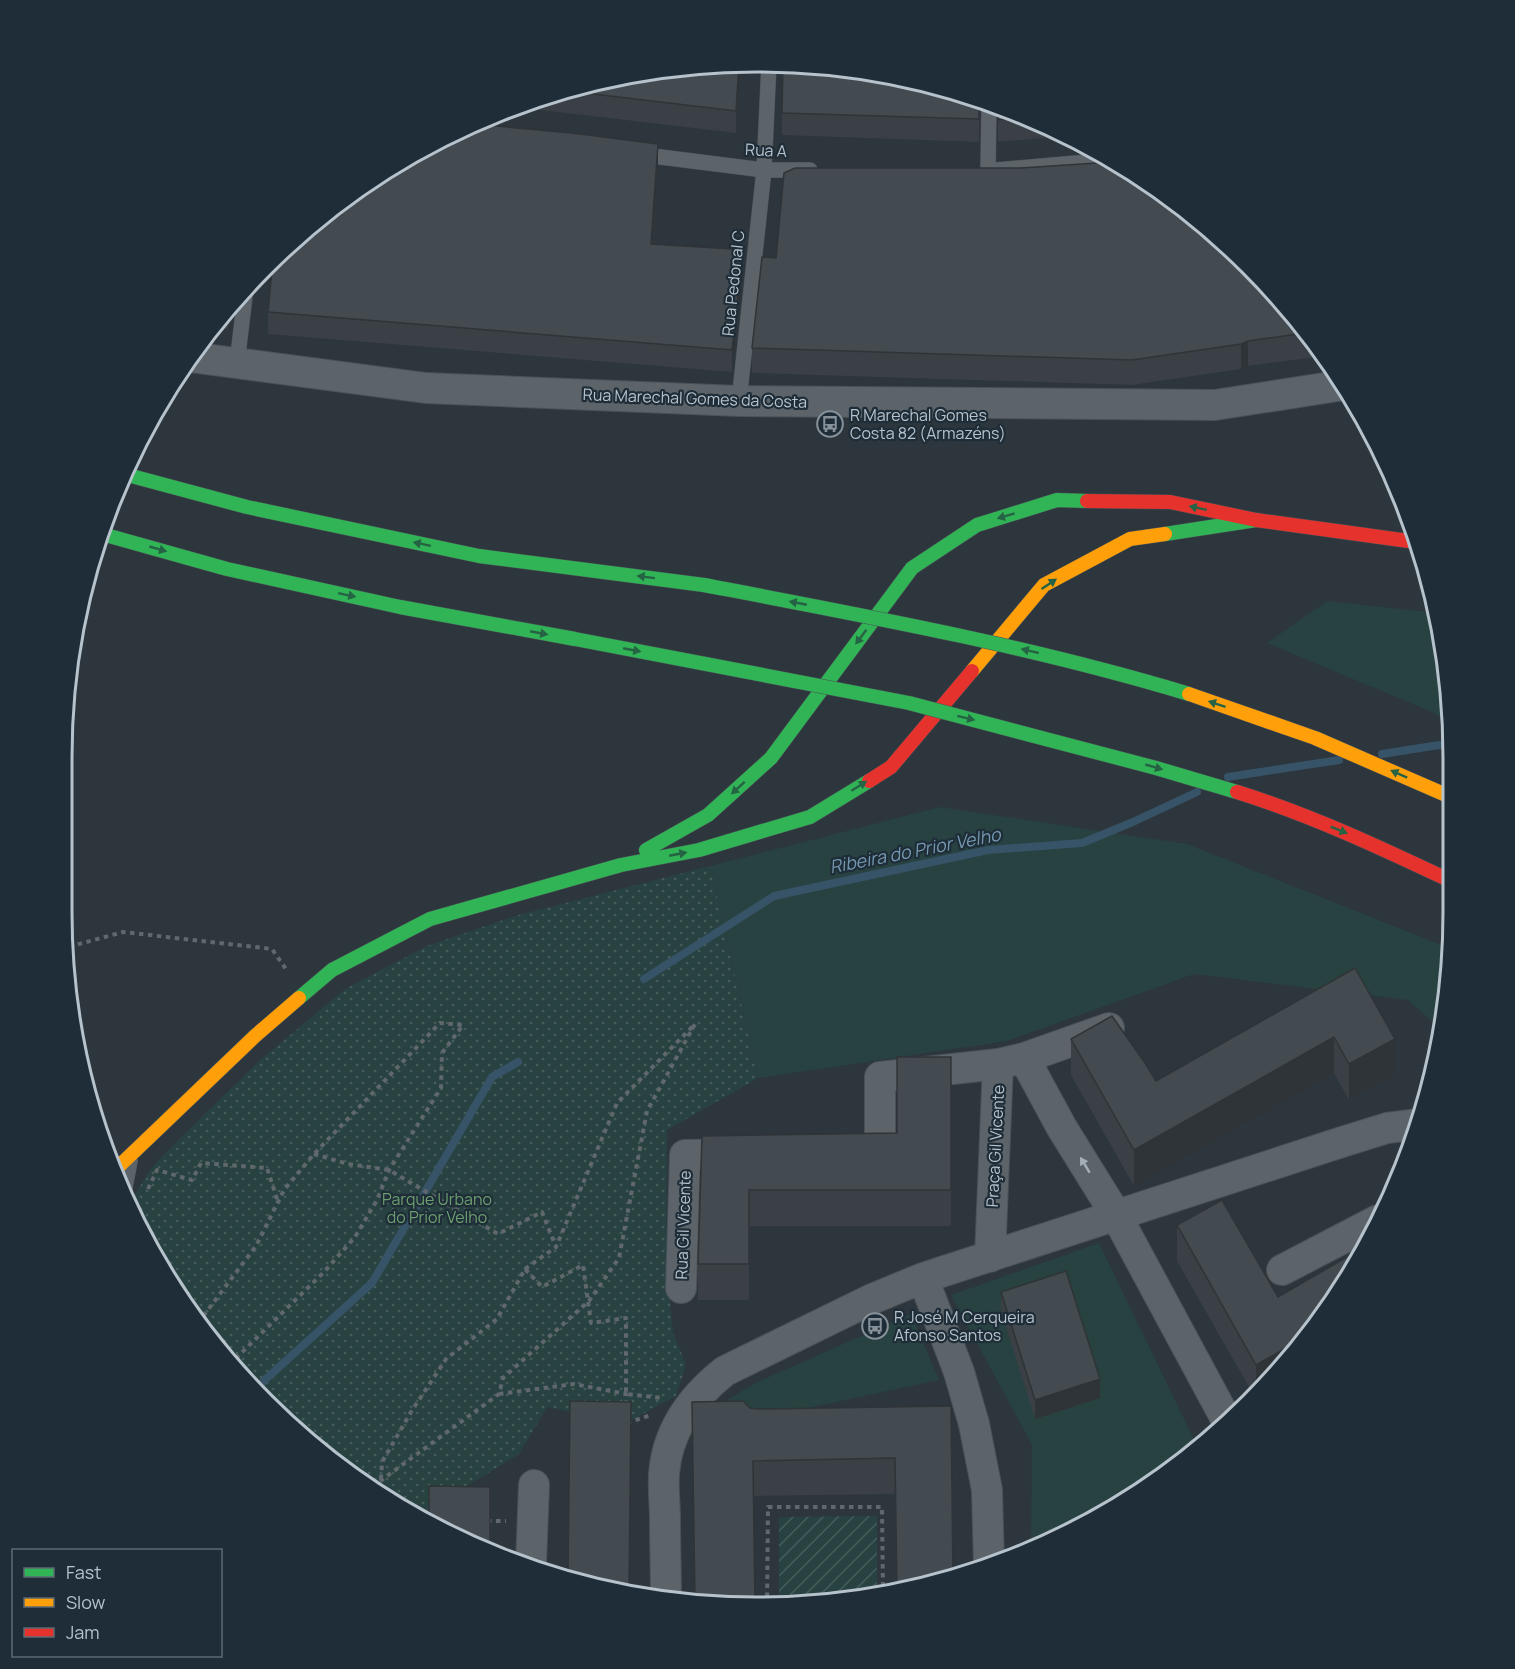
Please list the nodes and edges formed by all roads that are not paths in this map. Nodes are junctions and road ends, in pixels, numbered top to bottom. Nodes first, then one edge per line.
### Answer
1 (769, 72) edge
2 (988, 112) edge
3 (623, 152) edge
4 (1095, 161) edge
5 (764, 170) junction
6 (823, 170) edge
7 (244, 304) edge
8 (201, 358) edge
9 (237, 363) junction
10 (1333, 387) edge
11 (739, 401) junction
12 (133, 476) edge
13 (1256, 520) junction
14 (108, 536) edge
15 (1408, 541) edge
16 (1443, 794) edge
17 (621, 865) junction
18 (1443, 878) edge
19 (1128, 1044) edge
20 (1011, 1061) junction
21 (1409, 1125) edge
22 (765, 1154) edge
23 (834, 1154) edge
24 (130, 1156) junction
25 (121, 1165) edge
26 (126, 1179) edge
27 (1116, 1215) junction
28 (1366, 1226) edge
29 (990, 1257) junction
30 (1282, 1270) dead end
31 (923, 1278) junction
32 (681, 1288) dead end
33 (1223, 1413) edge
34 (534, 1485) dead end
35 (988, 1557) edge
36 (531, 1559) edge
37 (666, 1591) edge

1 - 5 lane, Rua Pedonal C
2 - 4 lane
3 - 5 lane, Rua A
5 - 6 lane, Rua A
5 - 11 lane, Rua Pedonal C
7 - 9 lane
8 - 9 street, Rua Marechal Gomes da Costa
9 - 11 street, Rua Marechal Gomes da Costa
10 - 11 street, Rua Marechal Gomes da Costa
16 -> 12 main road, bridge
13 - 15 main road
17 -> 13 main road
13 -> 17 main road
14 -> 18 main road, bridge
17 - 24 main road
19 - 20 street
20 - 23 street
27 -> 20 street
20 - 29 street, Praça Gil Vicente
21 - 27 street
22 - 32 street, Rua Gil Vicente
24 - 25 main road
24 - 26 lane
27 - 29 street
27 - 33 street
28 - 30 street
29 - 31 street
31 - 35 street
31 - 37 street
34 - 36 street

